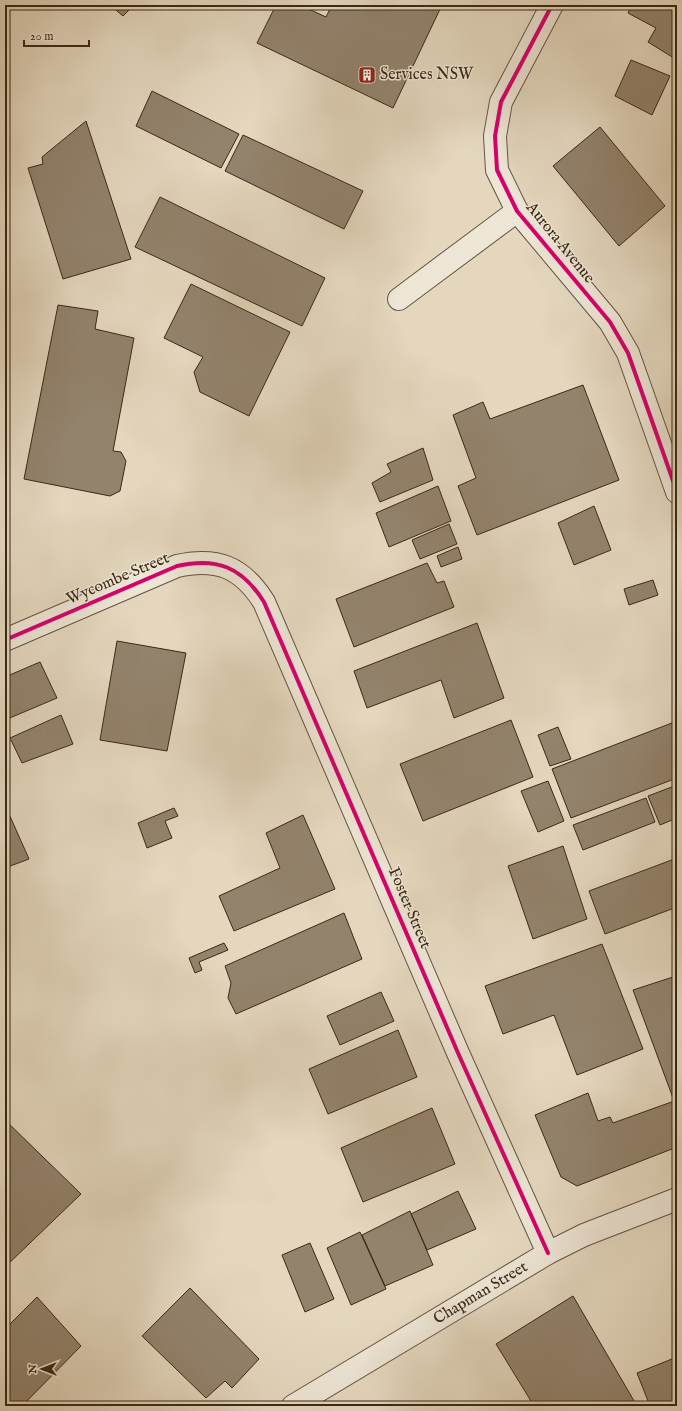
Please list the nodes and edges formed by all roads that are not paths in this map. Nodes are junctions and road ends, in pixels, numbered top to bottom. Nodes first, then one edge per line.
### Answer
1 (552, 5) edge
2 (517, 211) junction
3 (399, 299) dead end
4 (677, 492) edge
5 (243, 576) joint
6 (5, 640) edge
7 (677, 1199) edge
8 (548, 1253) junction
9 (293, 1406) edge

1 - 2 street, Aurora Avenue
2 - 3 street, Aurora Avenue
2 - 4 street, Aurora Avenue
5 - 6 street, Wycombe Street
5 - 8 street, Foster Street
7 - 8 street, Chapman Street
8 - 9 street, Chapman Street

